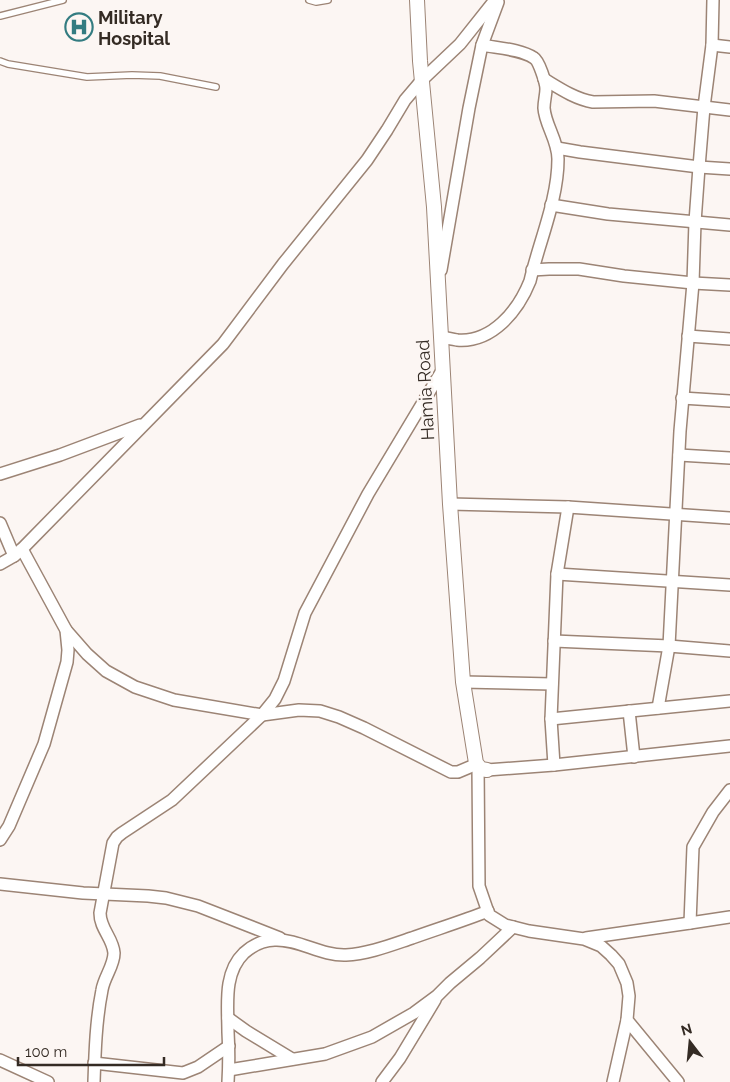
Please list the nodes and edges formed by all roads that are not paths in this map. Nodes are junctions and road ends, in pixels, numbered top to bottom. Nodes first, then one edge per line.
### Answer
1 (63, 0) edge
2 (309, 0) edge
3 (328, 0) edge
4 (417, 0) edge
5 (497, 0) edge
6 (713, 0) edge
7 (0, 16) edge
8 (482, 45) junction
9 (712, 45) junction
10 (730, 47) edge
11 (0, 60) edge
12 (544, 79) junction
13 (422, 80) junction
14 (216, 87) dead end
15 (704, 107) junction
16 (730, 110) edge
17 (557, 148) junction
18 (699, 166) junction
19 (730, 169) edge
20 (551, 205) junction
21 (695, 222) junction
22 (730, 226) edge
23 (532, 270) junction
24 (694, 283) junction
25 (438, 284) junction
26 (730, 285) edge
27 (688, 336) junction
28 (441, 337) junction
29 (730, 339) edge
30 (443, 369) junction
31 (682, 398) junction
32 (730, 401) edge
33 (144, 424) junction
34 (679, 455) junction
35 (730, 458) edge
36 (0, 474) edge
37 (450, 504) junction
38 (568, 507) junction
39 (675, 514) junction
40 (730, 518) edge
41 (0, 523) edge
42 (18, 552) junction
43 (0, 564) edge
44 (557, 574) junction
45 (672, 581) junction
46 (730, 585) edge
47 (66, 630) junction
48 (554, 641) junction
49 (669, 646) junction
50 (730, 650) edge
51 (464, 682) junction
52 (552, 684) junction
53 (730, 702) edge
54 (658, 708) junction
55 (629, 711) junction
56 (262, 715) junction
57 (551, 719) junction
58 (730, 746) edge
59 (634, 757) junction
60 (554, 765) junction
61 (481, 767) junction
62 (730, 790) edge
63 (0, 840) edge
64 (0, 884) edge
65 (104, 893) junction
66 (488, 911) junction
67 (730, 917) edge
68 (690, 924) junction
69 (513, 927) junction
70 (584, 939) junction
71 (288, 941) junction
72 (437, 996) junction
73 (228, 1018) junction
74 (627, 1020) junction
75 (228, 1046) junction
76 (292, 1059) junction
77 (0, 1060) edge
78 (94, 1062) junction
79 (229, 1070) junction
80 (48, 1082) edge
81 (94, 1082) edge
82 (228, 1082) edge
83 (382, 1082) edge
84 (613, 1082) edge
85 (678, 1082) edge

1 - 7 lane
2 - 3 lane
4 - 13 street, Hamia Road
5 - 8 street
5 - 13 street
6 - 9 street
8 - 12 street
8 - 25 street
9 - 10 street
9 - 15 street
11 - 14 lane
12 - 15 street
12 - 17 street
13 - 25 street, Hamia Road
13 - 33 street
15 - 16 street
15 - 18 street
17 - 18 street
17 - 20 street
18 - 19 street
18 - 21 street
20 - 21 street
20 - 23 street
21 - 22 street
21 - 24 street
23 - 24 street
23 - 28 street
24 - 26 street
24 - 27 street
25 - 28 street, Hamia Road
27 - 29 street
27 - 31 street
28 - 30 street, Hamia Road
30 - 37 street, Hamia Road
30 - 56 street
31 - 32 street
31 - 34 street
33 - 36 street
33 - 42 street
34 - 35 street
34 - 39 street
37 - 38 street
37 - 51 street, Hamia Road
38 - 39 street
38 - 44 street
39 - 40 street
39 - 45 street
41 - 42 street
42 - 43 street
42 - 47 street
44 - 45 street
44 - 48 street
45 - 46 street
45 - 49 street
47 - 56 street
47 - 63 street
48 - 49 street
48 - 52 street
49 - 50 street
49 - 54 street
51 - 52 street
51 - 61 street, Hamia Road
52 - 57 street
53 - 54 street
54 - 55 street
55 - 57 street
55 - 59 street
56 - 61 street
56 - 65 street
57 - 60 street
58 - 59 street
59 - 60 street
60 - 61 street
61 - 66 street
62 - 68 street
64 - 65 street
65 - 71 street
65 - 78 street
66 - 69 street
66 - 71 street
67 - 68 street
68 - 70 street
69 - 70 street
69 - 72 street
70 - 74 street
71 - 73 street
72 - 76 street
72 - 83 street
73 - 75 street
73 - 76 street
74 - 84 street
74 - 85 street
75 - 78 street
75 - 79 street
76 - 79 street
77 - 80 street
78 - 81 street
79 - 82 street

